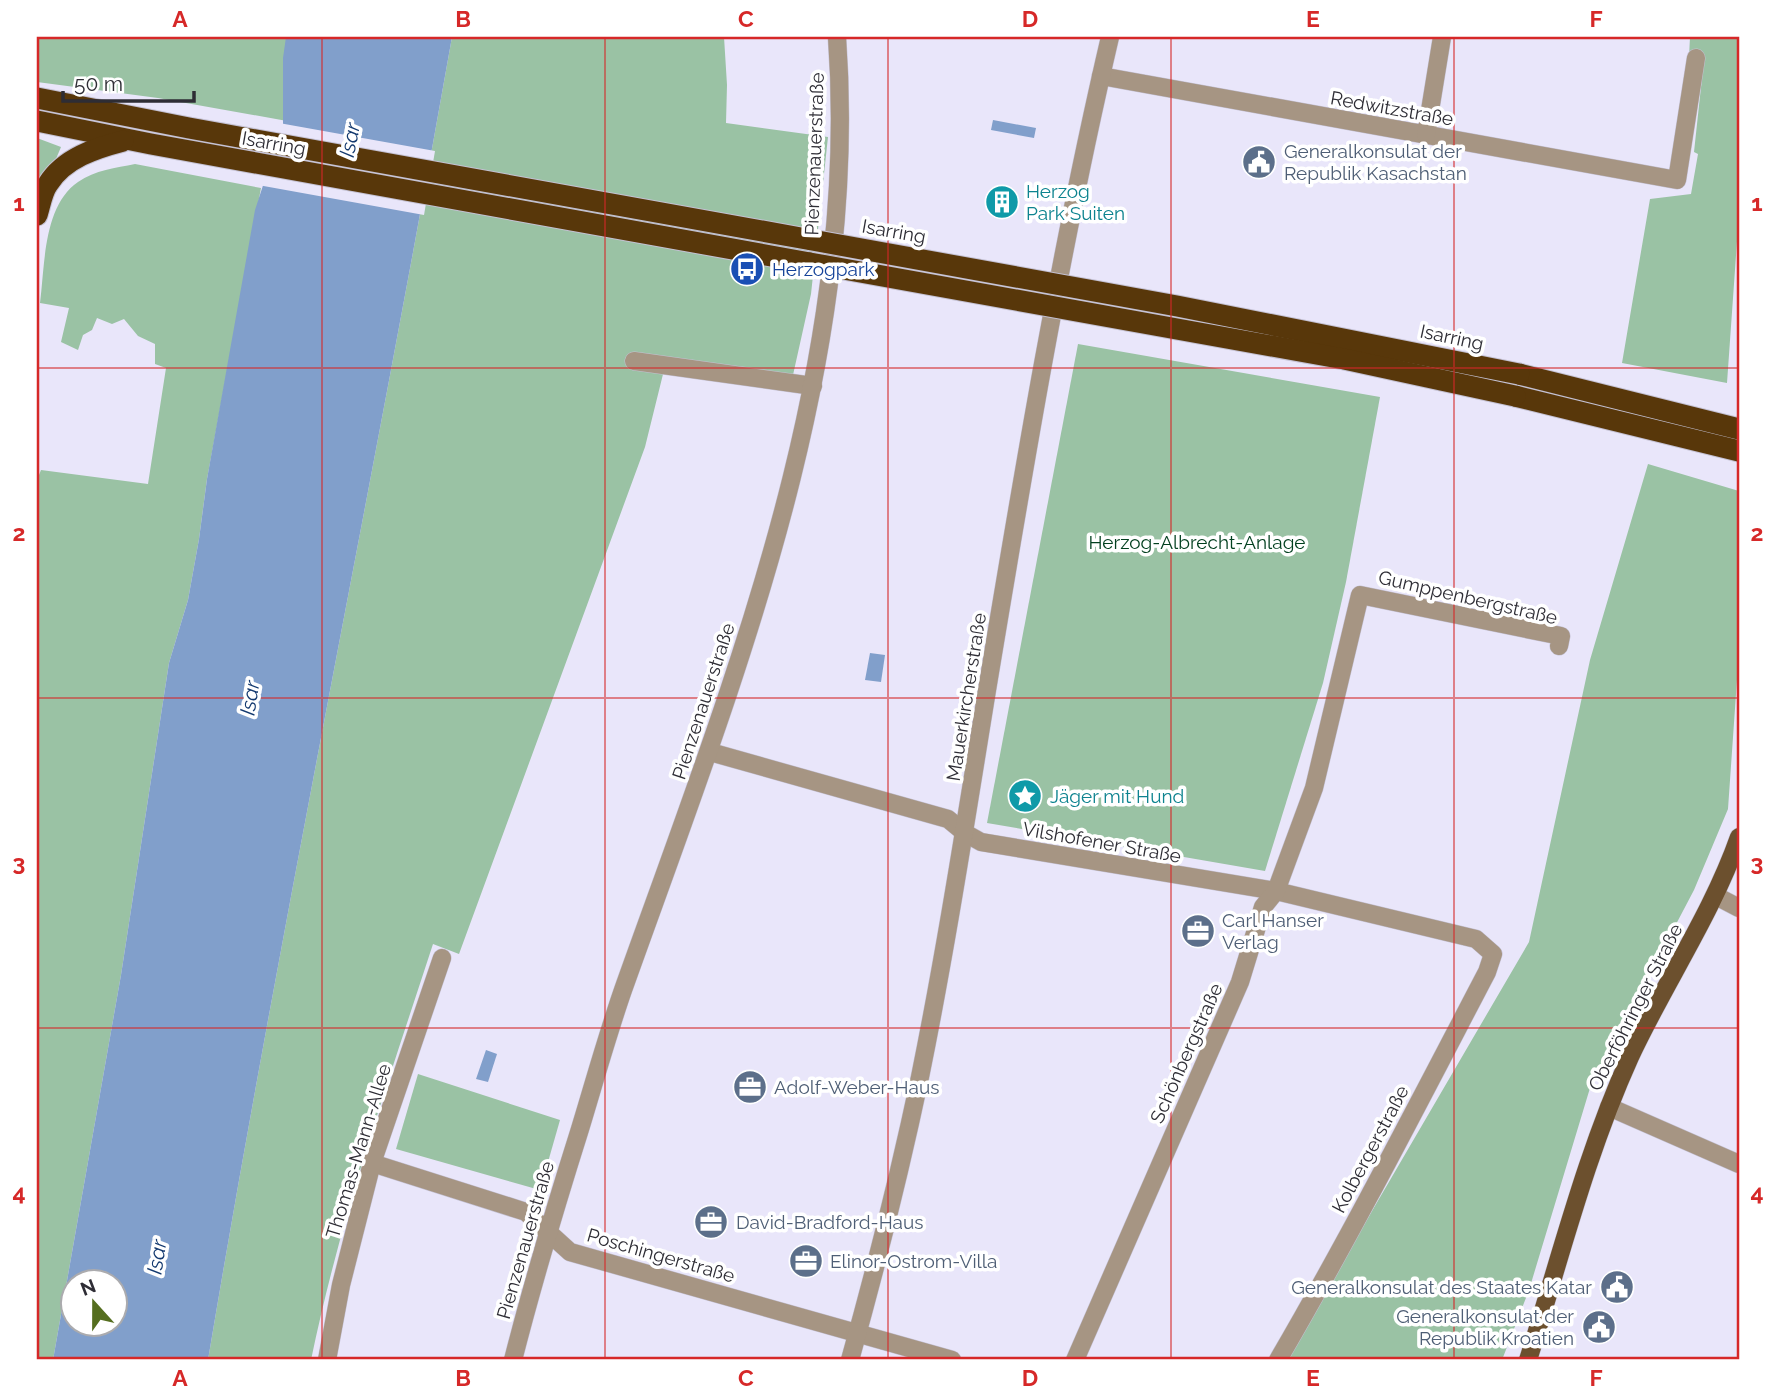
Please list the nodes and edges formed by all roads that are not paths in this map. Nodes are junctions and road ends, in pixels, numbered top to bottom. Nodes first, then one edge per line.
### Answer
1 (837, 37) edge
2 (1110, 37) edge
3 (1442, 37) edge
4 (1696, 58) dead end
5 (1101, 76) junction
6 (37, 97) edge
7 (37, 121) edge
8 (1426, 135) junction
9 (129, 140) junction
10 (37, 215) edge
11 (634, 361) dead end
12 (813, 386) junction
13 (1739, 429) edge
14 (1739, 451) edge
15 (1360, 595) joint
16 (1559, 646) dead end
17 (710, 752) junction
18 (965, 833) junction
19 (1739, 836) edge
20 (1276, 891) junction
21 (1716, 896) junction
22 (1739, 908) edge
23 (1493, 954) joint
24 (442, 958) dead end
25 (1609, 1107) junction
26 (372, 1163) junction
27 (1739, 1164) edge
28 (548, 1232) junction
29 (858, 1333) junction
30 (327, 1360) edge
31 (513, 1360) edge
32 (850, 1360) edge
33 (952, 1360) edge
34 (1075, 1360) edge
35 (1278, 1360) edge
36 (1528, 1360) edge

1 - 12 street, Pienzenauerstraße
2 - 5 street, Mauerkircherstraße
3 - 8 street
4 - 8 street, Redwitzstraße
5 - 8 street, Redwitzstraße
5 - 18 street, Mauerkircherstraße
6 - 13 highway, Isarring, bridge
7 - 9 highway, Isarring
9 - 10 highway
9 - 14 highway, Isarring, bridge
11 - 12 street
12 - 17 street, Pienzenauerstraße
15 - 16 street, Gumppenbergstraße
15 - 20 street, Schönbergstraße
17 - 18 street, Vilshofener Straße
17 - 28 street, Pienzenauerstraße
18 - 20 street, Vilshofener Straße
18 - 29 street, Mauerkircherstraße
19 - 21 main road, Oberföhringer Straße
20 - 23 street, Vilshofener Straße
20 - 34 street, Schönbergstraße
21 - 22 street
21 - 25 main road, Oberföhringer Straße
23 - 35 street, Kolbergerstraße
24 - 26 street, Thomas-Mann-Allee
25 - 27 street
25 - 36 main road, Oberföhringer Straße
26 - 28 street, Poschingerstraße
26 - 30 street, Thomas-Mann-Allee
28 - 29 street, Poschingerstraße
28 - 31 street, Pienzenauerstraße
29 - 32 street, Mauerkircherstraße
29 - 33 street, Poschingerstraße

